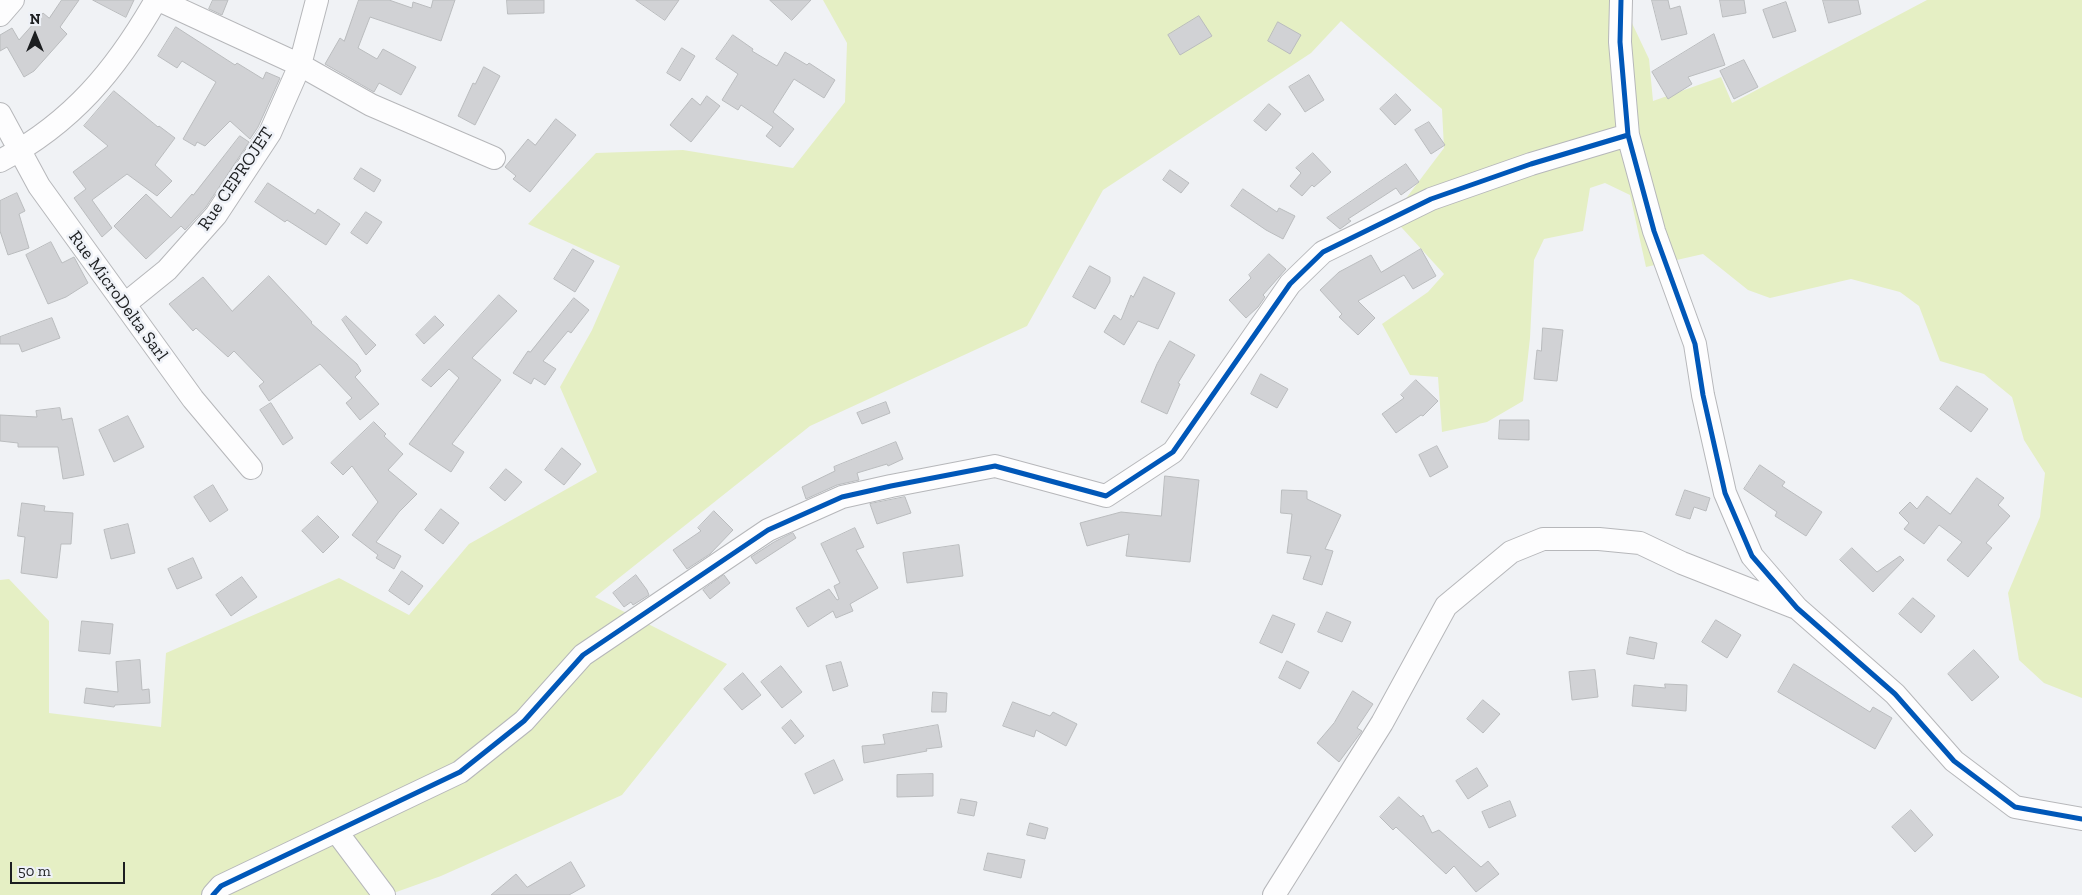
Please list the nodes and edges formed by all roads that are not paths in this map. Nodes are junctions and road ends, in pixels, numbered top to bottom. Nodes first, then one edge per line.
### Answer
1 (13, 0) edge
2 (157, 0) edge
3 (318, 0) edge
4 (1621, 0) edge
5 (0, 15) edge
6 (300, 65) junction
7 (0, 114) edge
8 (1628, 135) junction
9 (10, 156) edge
10 (494, 158) dead end
11 (125, 304) junction
12 (251, 468) dead end
13 (1797, 608) junction
14 (2082, 819) edge
15 (336, 831) junction
16 (213, 895) edge
17 (384, 895) edge
18 (1274, 895) edge

1 - 5 street
2 - 6 street
2 - 9 street
3 - 6 street, Rue CEPROJET
4 - 8 street
6 - 10 street
6 - 11 street, Rue CEPROJET
7 - 9 street, Rue MicroDelta Sarl
8 - 13 street
8 - 15 street
9 - 11 street, Rue MicroDelta Sarl
11 - 12 street, Rue MicroDelta Sarl
13 - 14 street
13 - 18 street
15 - 16 street
15 - 17 street

